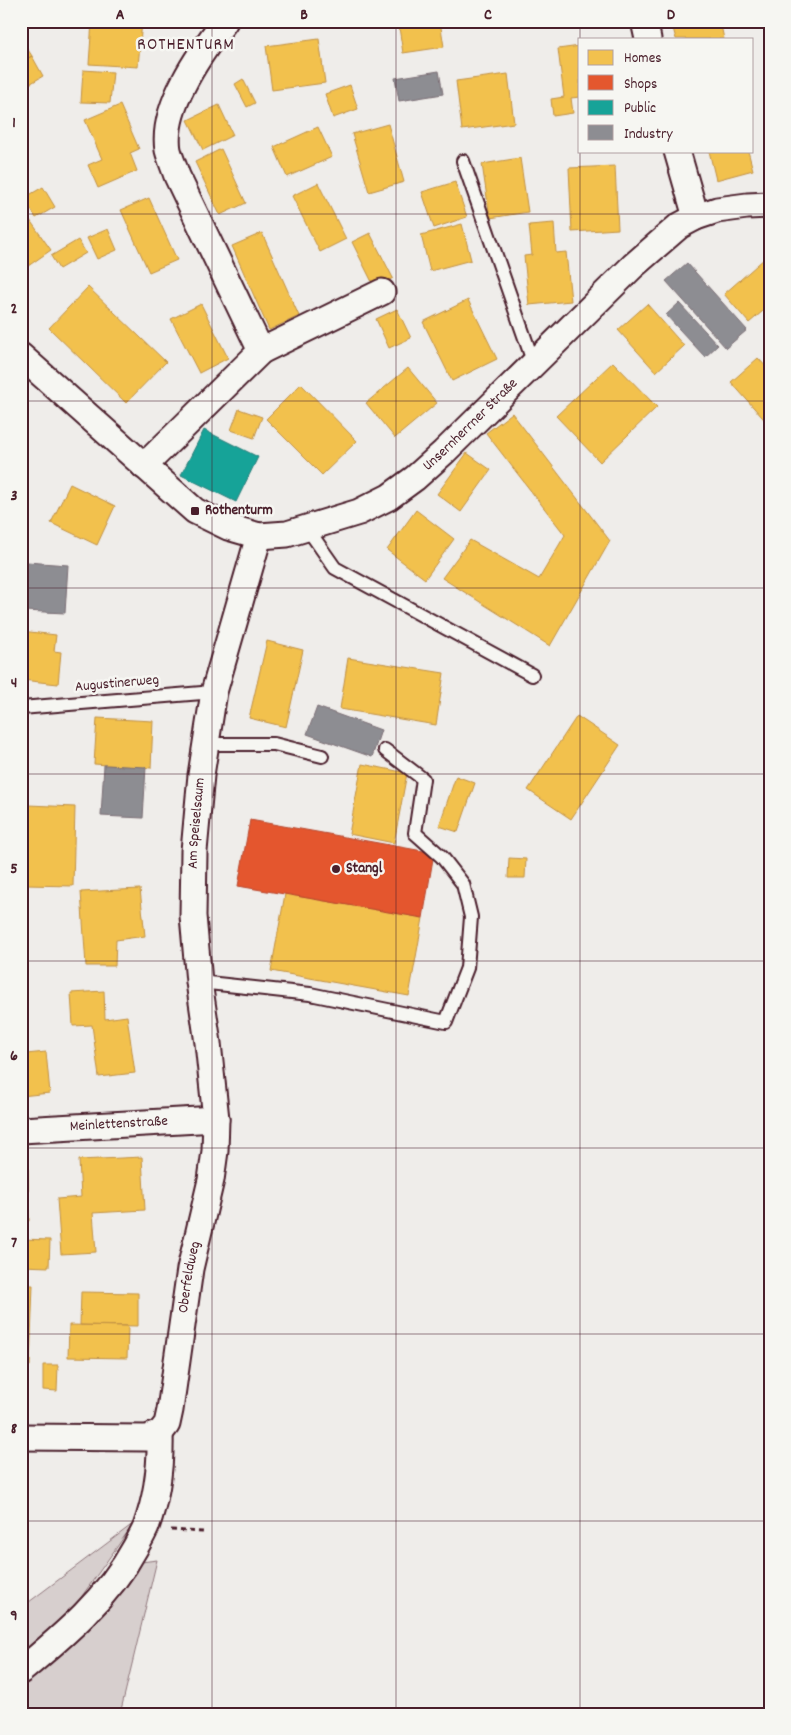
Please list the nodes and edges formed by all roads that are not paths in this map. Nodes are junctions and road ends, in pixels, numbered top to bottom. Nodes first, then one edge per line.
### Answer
1 (225, 21) edge
2 (644, 21) edge
3 (648, 38) edge
4 (676, 152) edge
5 (463, 161) dead end
6 (770, 205) edge
7 (696, 217) junction
8 (382, 292) dead end
9 (261, 351) junction
10 (21, 356) edge
11 (534, 364) junction
12 (144, 466) junction
13 (307, 528) junction
14 (260, 536) junction
15 (532, 675) dead end
16 (214, 692) junction
17 (21, 708) edge
18 (206, 744) junction
19 (385, 750) dead end
20 (322, 756) dead end
21 (199, 982) junction
22 (216, 1119) junction
23 (21, 1130) edge
24 (160, 1433) junction
25 (21, 1437) edge
26 (21, 1671) edge

1 - 9 street
2 - 3 street
4 - 7 street
5 - 11 lane
6 - 7 street, Unsernherrner Straße
7 - 11 street, Unsernherrner Straße
8 - 9 street
9 - 12 street
10 - 12 street, Unsernherrner Straße
11 - 13 street, Unsernherrner Straße
12 - 14 street, Unsernherrner Straße
13 - 14 street, Unsernherrner Straße
13 - 15 lane
14 - 16 street, Am Speiselsaum
16 - 17 lane, Augustinerweg
16 - 18 street, Am Speiselsaum
18 - 20 lane
18 - 21 street, Am Speiselsaum
19 - 21 lane
21 - 22 street, Am Speiselsaum
22 - 23 street, Meinlettenstraße
22 - 24 street, Oberfeldweg
24 - 25 street
24 - 26 street

